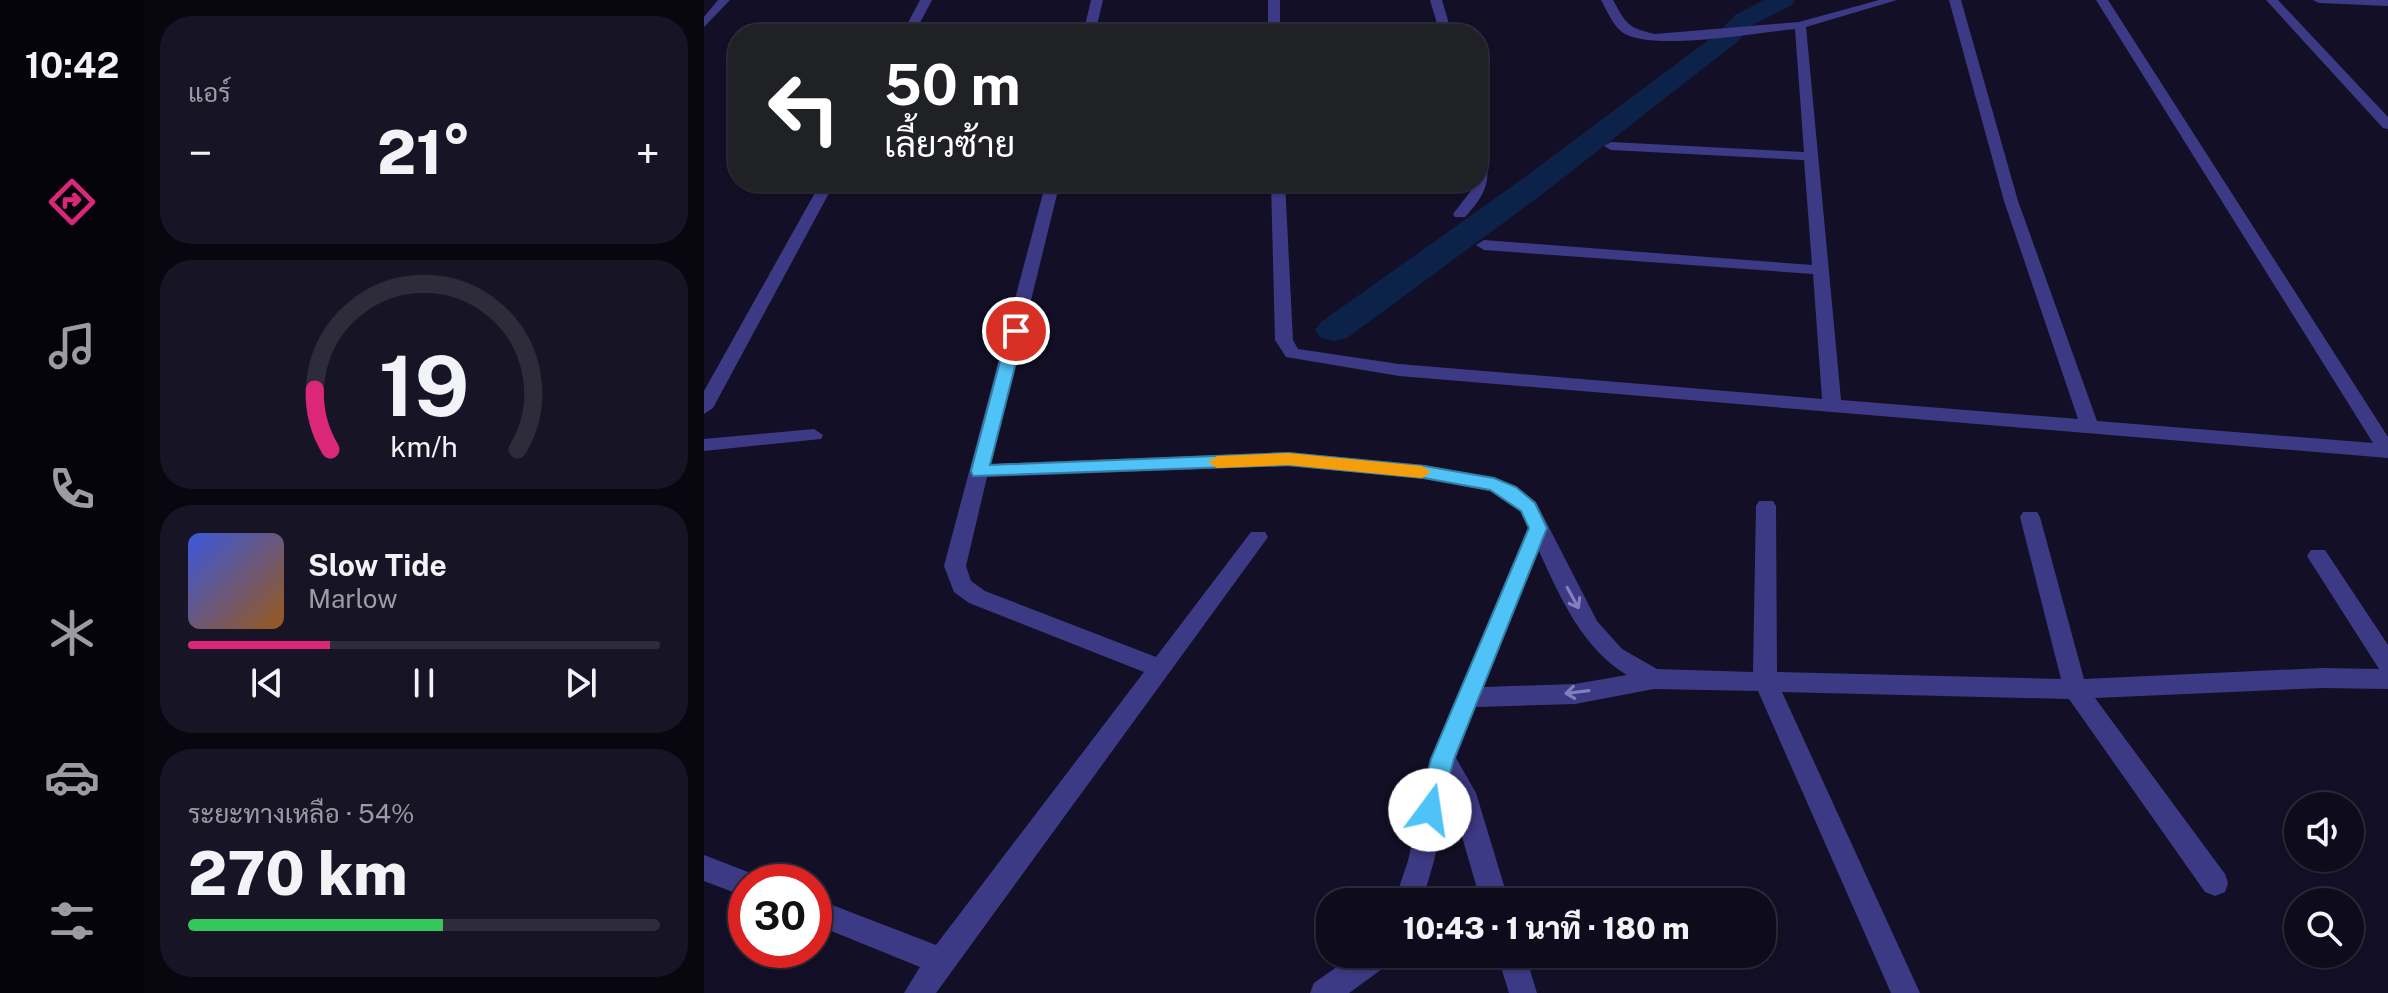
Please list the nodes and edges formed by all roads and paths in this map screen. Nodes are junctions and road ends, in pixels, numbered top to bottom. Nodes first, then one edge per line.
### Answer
1 (724, 0) edge
2 (926, 0) edge
3 (1097, 0) edge
4 (1274, 0) edge
5 (1436, 0) edge
6 (1607, 0) edge
7 (1891, 0) edge
8 (1955, 0) edge
9 (2102, 0) edge
10 (2272, 0) edge
11 (2319, 0) edge
12 (2388, 3) edge
13 (704, 24) edge
14 (913, 24) edge
15 (1091, 24) edge
16 (1274, 24) edge
17 (1443, 24) edge
18 (1800, 25) junction
19 (2388, 125) edge
20 (1611, 146) dead end
21 (1809, 156) junction
22 (823, 192) edge
23 (1050, 192) edge
24 (1278, 192) edge
25 (1479, 192) edge
26 (1460, 214) dead end
27 (1484, 245) dead end
28 (1818, 270) junction
29 (1832, 405) junction
30 (704, 408) edge
31 (2090, 427) junction
32 (814, 435) dead end
33 (704, 445) edge
34 (2388, 451) edge
35 (979, 471) junction
36 (1766, 506) dead end
37 (2030, 517) dead end
38 (1538, 528) junction
39 (1258, 537) dead end
40 (2318, 556) dead end
41 (2388, 664) edge
42 (1162, 669) junction
43 (1654, 679) junction
44 (2388, 679) edge
45 (1765, 681) junction
46 (2075, 689) junction
47 (1467, 697) junction
48 (1443, 759) junction
49 (704, 868) edge
50 (728, 877) edge
51 (2215, 883) dead end
52 (1412, 888) edge
53 (1491, 888) edge
54 (832, 918) edge
55 (941, 961) junction
56 (1359, 968) edge
57 (1515, 968) edge
58 (918, 993) edge
59 (1324, 993) edge
60 (1523, 993) edge
61 (1906, 993) edge

1 - 13 street
2 - 14 street
3 - 15 street
4 - 16 street
5 - 17 street
6 - 18 street
7 - 18 street
8 - 31 street
9 - 34 street
10 - 19 street
11 - 12 street
18 - 21 street
20 - 21 street
21 - 28 street
22 - 30 street
23 - 35 street
24 - 29 street
25 - 26 street
27 - 28 street
28 - 29 street
29 - 31 street
31 - 34 street
32 - 33 street
35 - 38 street
35 - 42 street
36 - 45 street
37 - 46 street
38 -> 43 street
38 - 47 street
39 - 42 street
40 - 41 street
42 - 55 street
43 - 45 street
43 -> 47 street
44 - 46 street
45 - 46 street
45 - 61 street
46 - 51 street
47 - 48 street
48 - 52 street
48 - 53 street
49 - 50 street
54 - 55 street
55 - 58 street
56 - 59 street
57 - 60 street

